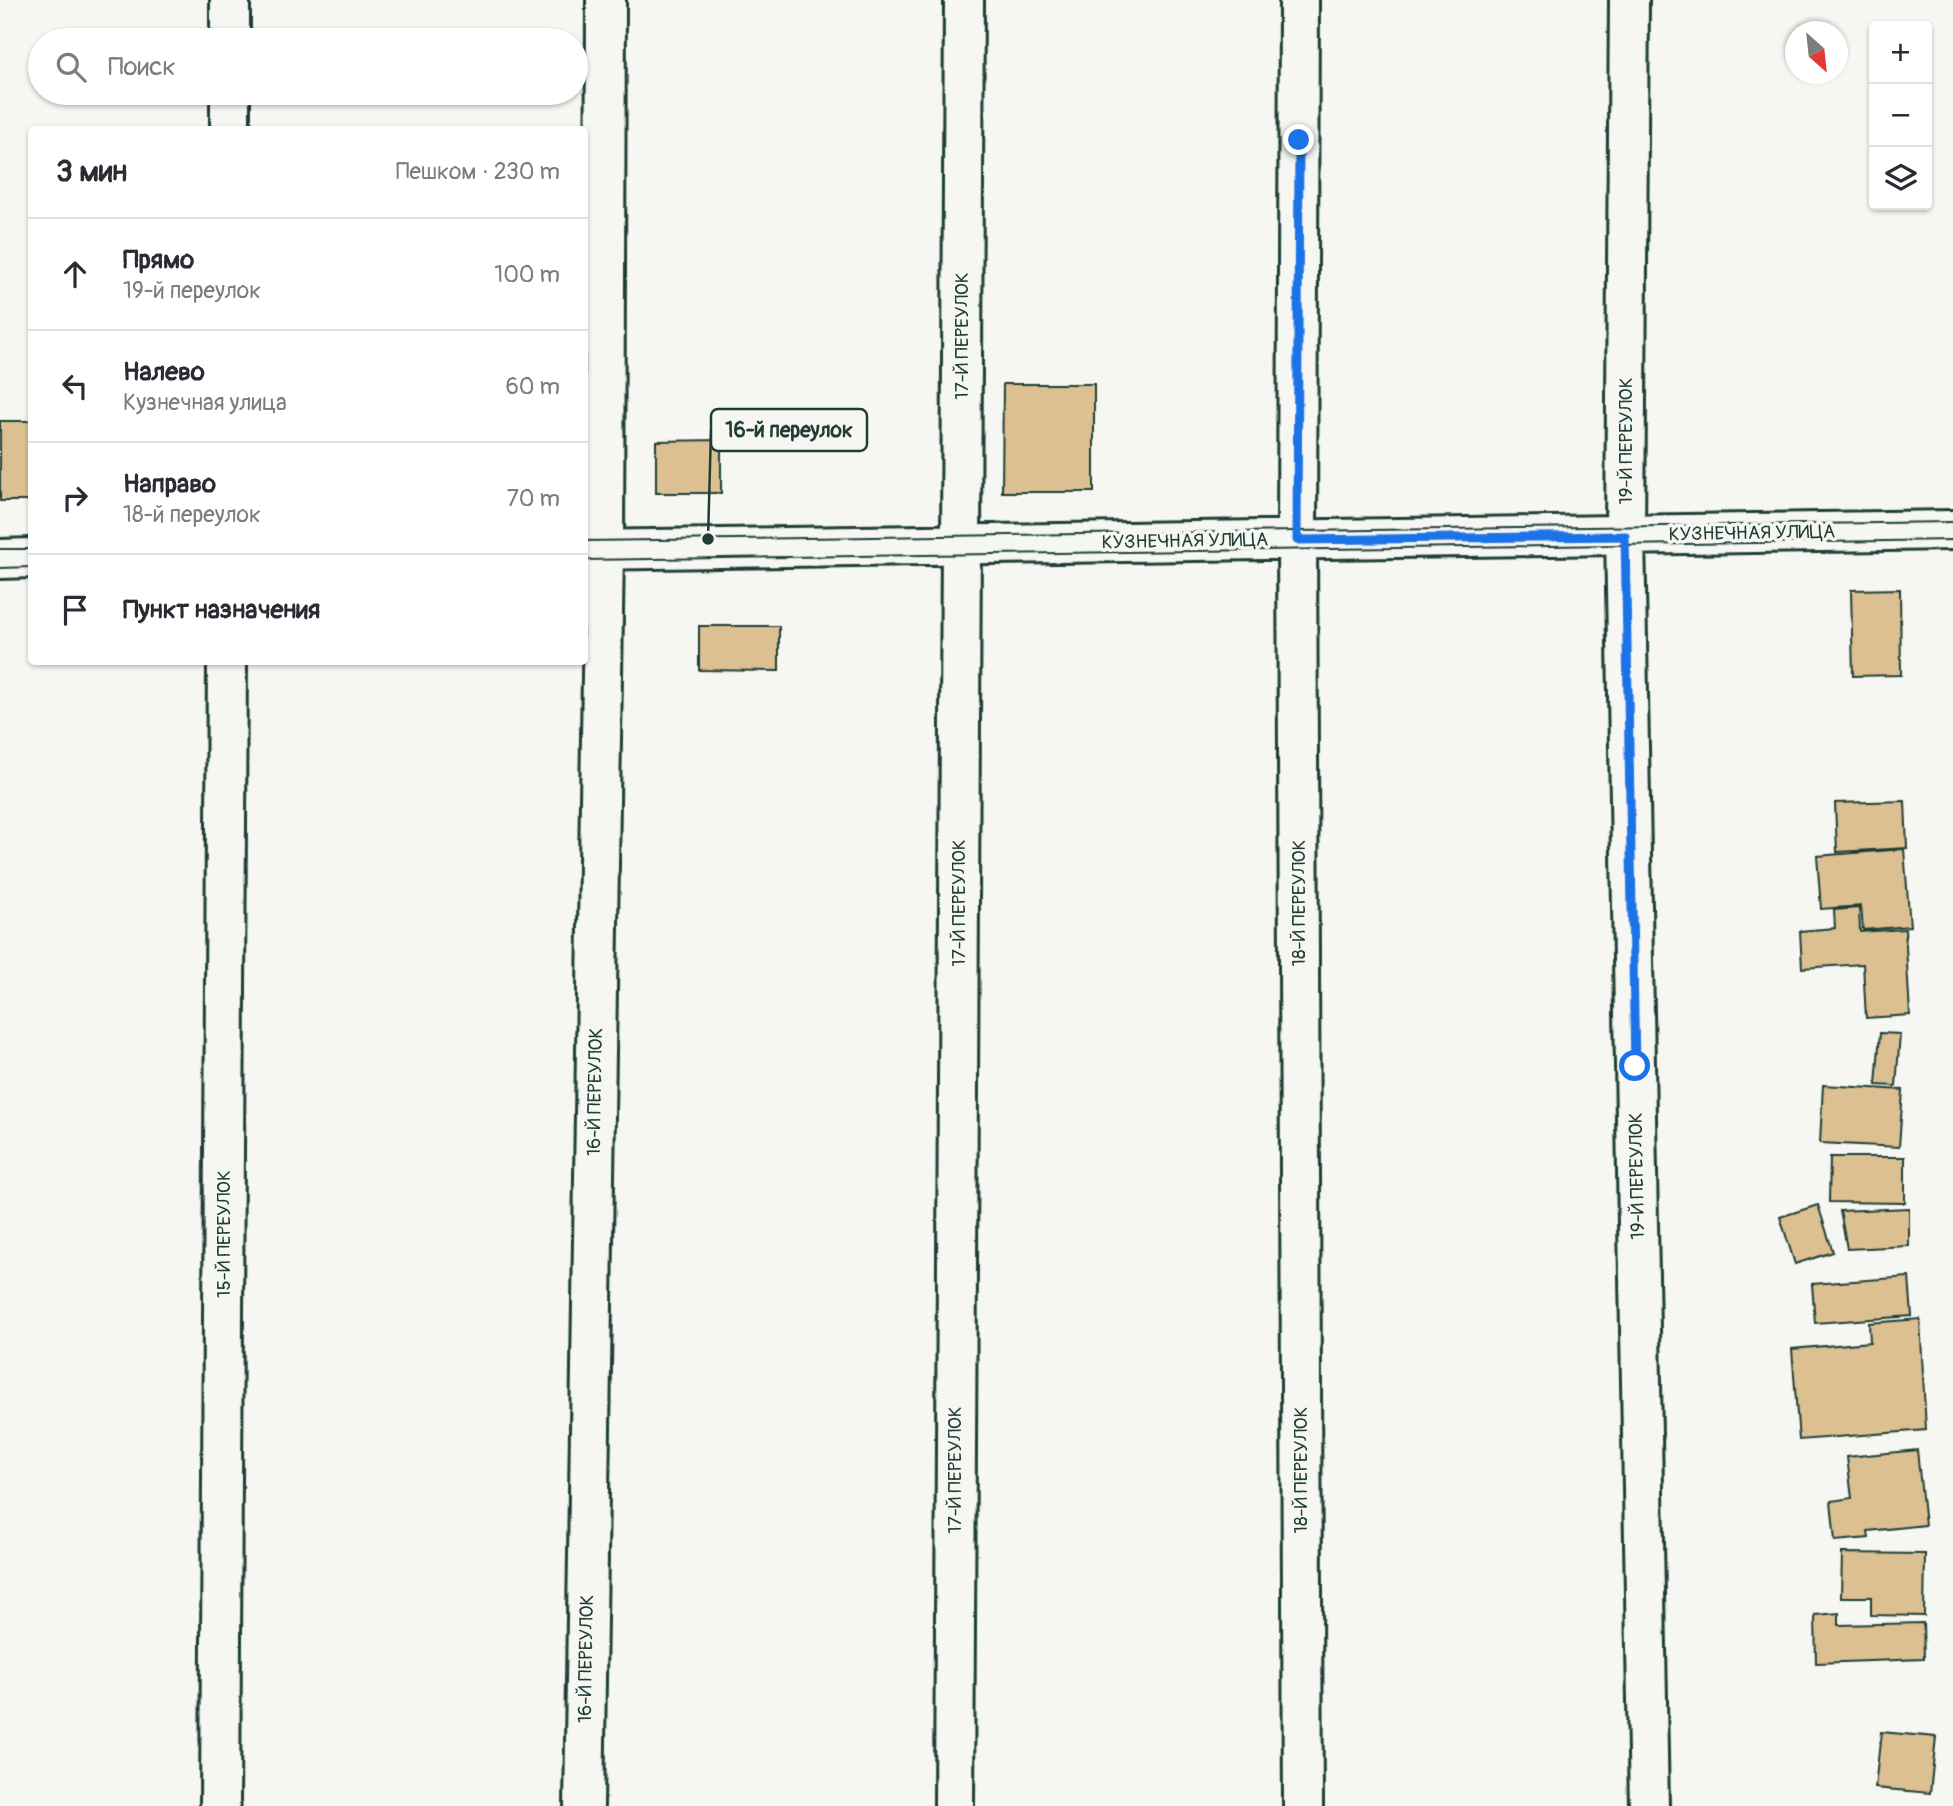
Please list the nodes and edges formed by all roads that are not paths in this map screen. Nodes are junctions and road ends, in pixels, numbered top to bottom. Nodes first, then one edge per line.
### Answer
1 (230, 0) edge
2 (606, 0) edge
3 (964, 0) edge
4 (1299, 0) edge
5 (1629, 0) edge
6 (230, 28) edge
7 (230, 105) edge
8 (230, 126) edge
9 (1953, 530) edge
10 (1625, 536) junction
11 (1297, 540) junction
12 (960, 545) junction
13 (594, 550) edge
14 (28, 558) edge
15 (0, 559) edge
16 (227, 665) edge
17 (220, 1806) edge
18 (584, 1806) edge
19 (954, 1806) edge
20 (1303, 1806) edge
21 (1649, 1806) edge

1 - 6 street
2 - 13 street, 16-Й ПЕРЕУЛОК
3 - 12 street, 17-Й ПЕРЕУЛОК
4 - 11 street, 18-Й ПЕРЕУЛОК
5 - 10 street, 19-Й ПЕРЕУЛОК
7 - 8 street
9 - 10 street, КУЗНЕЧНАЯ УЛИЦА
10 - 11 street, КУЗНЕЧНАЯ УЛИЦА
10 - 21 street, 19-Й ПЕРЕУЛОК
11 - 12 street, КУЗНЕЧНАЯ УЛИЦА
11 - 20 street, 18-Й ПЕРЕУЛОК
12 - 13 street, КУЗНЕЧНАЯ УЛИЦА
12 - 19 street, 17-Й ПЕРЕУЛОК
13 - 18 street, 16-Й ПЕРЕУЛОК
14 - 15 street
16 - 17 street, 15-Й ПЕРЕУЛОК

